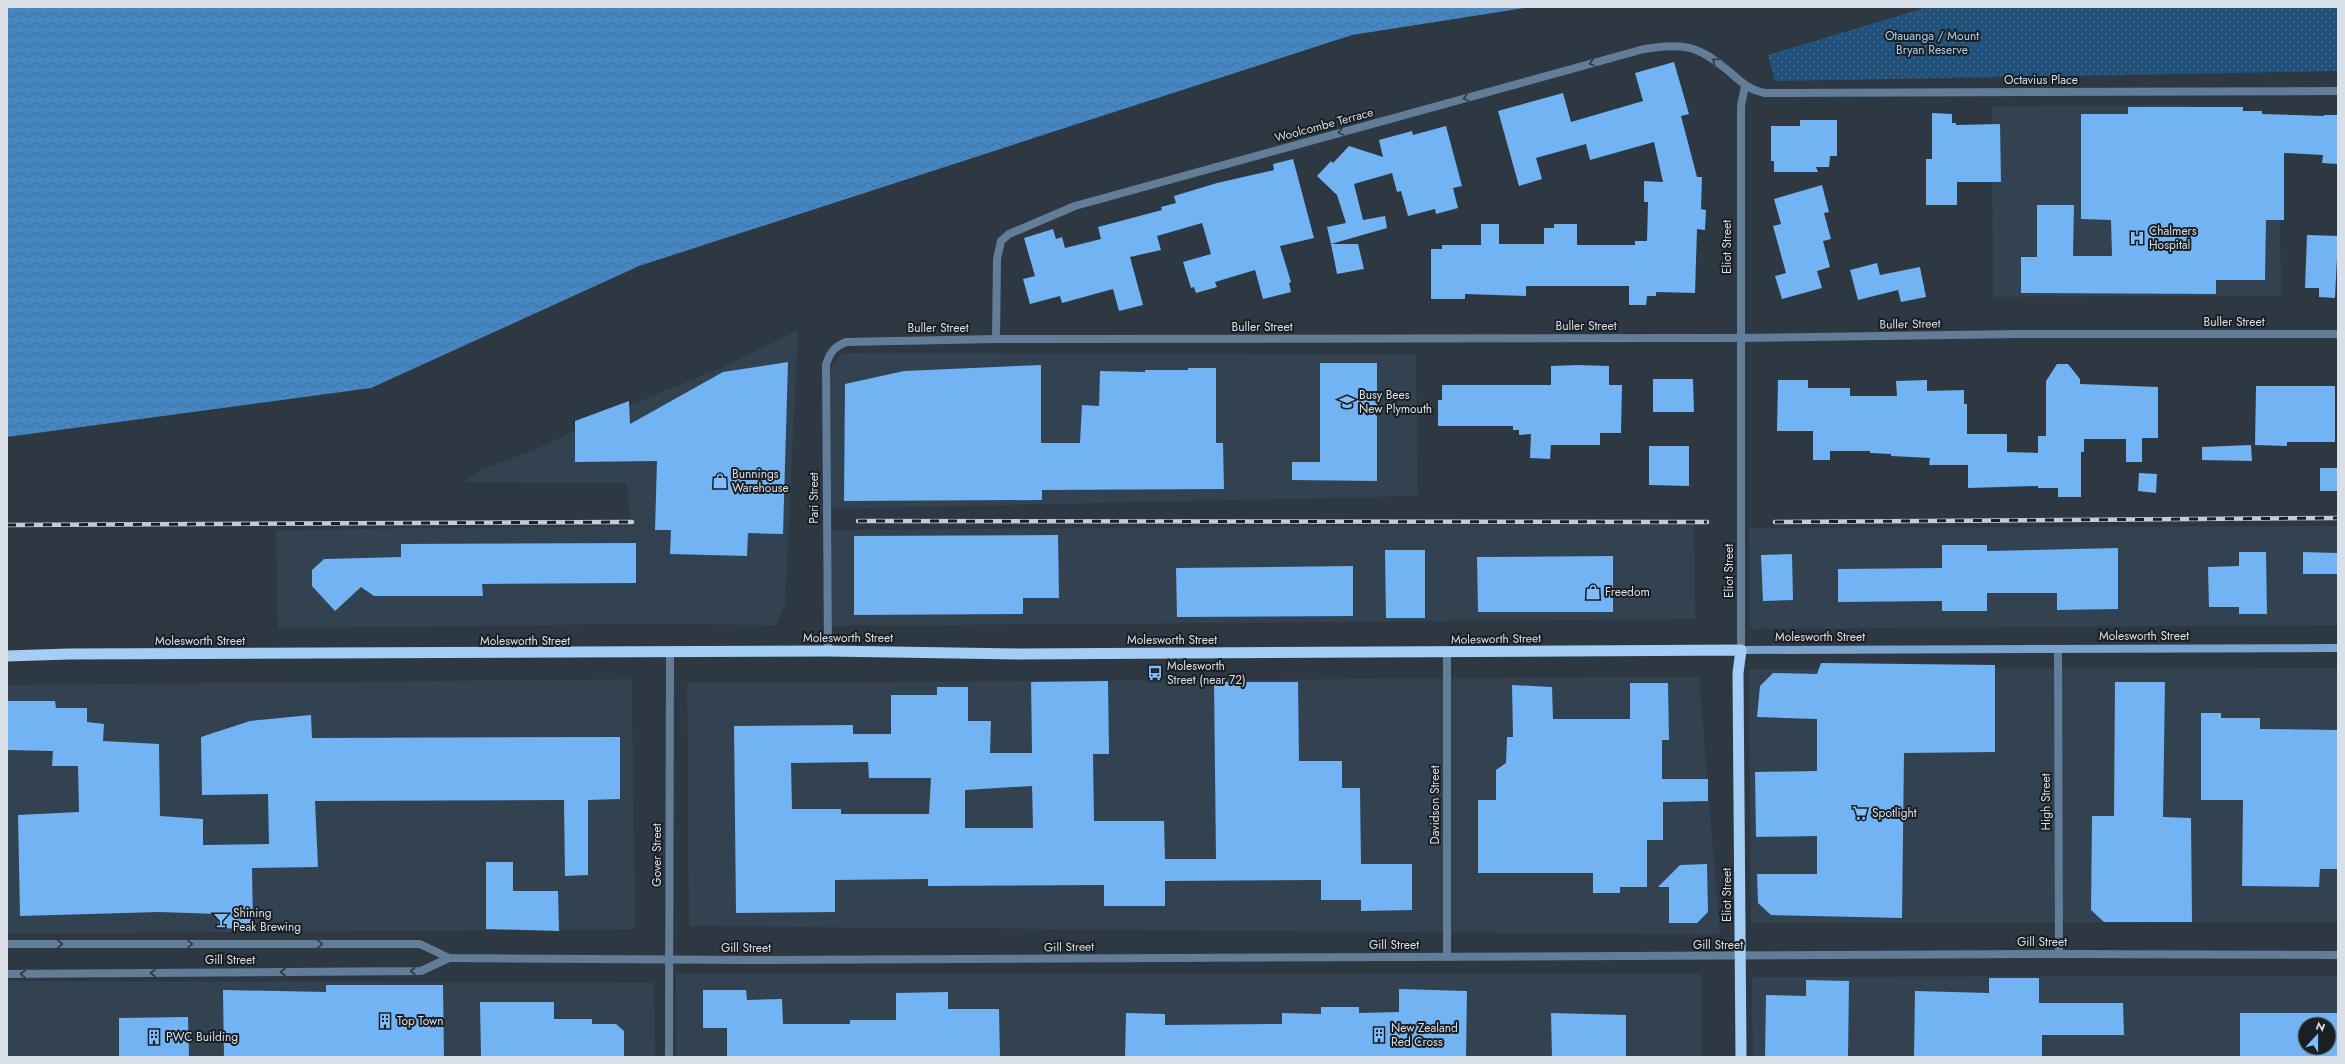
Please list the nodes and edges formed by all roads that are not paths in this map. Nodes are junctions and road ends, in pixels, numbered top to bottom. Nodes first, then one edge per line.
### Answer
1 (1746, 86) junction
2 (2338, 91) edge
3 (2338, 334) edge
4 (1740, 338) junction
5 (996, 339) junction
6 (835, 347) joint
7 (2338, 648) edge
8 (2058, 649) junction
9 (1741, 650) junction
10 (828, 651) junction
11 (1447, 652) junction
12 (670, 653) junction
13 (7, 656) edge
14 (7, 944) edge
15 (2059, 954) junction
16 (2338, 955) edge
17 (1447, 957) junction
18 (1740, 957) junction
19 (449, 958) junction
20 (669, 959) junction
21 (7, 974) edge
22 (669, 1057) edge
23 (1741, 1057) edge

1 - 2 street, Octavius Place
1 - 4 street, Eliot Street
1 -> 5 street, Woolcombe Terrace
3 - 4 street, Buller Street
4 - 5 street, Buller Street
4 - 9 street, Eliot Street
5 - 6 street, Buller Street
6 - 10 street, Pari Street
7 - 8 main road, Molesworth Street
8 - 9 main road, Molesworth Street
8 - 15 street, High Street
9 - 11 highway, Molesworth Street
9 - 18 highway, Eliot Street
10 - 11 highway, Molesworth Street
10 - 12 highway, Molesworth Street
11 - 17 street, Davidson Street
12 - 13 highway, Molesworth Street
12 - 20 street, Gover Street
14 -> 19 street, Gill Street
15 - 16 street, Gill Street
15 - 18 street, Gill Street
17 - 18 street, Gill Street
17 - 20 street, Gill Street
18 - 23 highway, Eliot Street
19 - 20 street, Gill Street
19 -> 21 street, Gill Street
20 - 22 street, Gover Street

